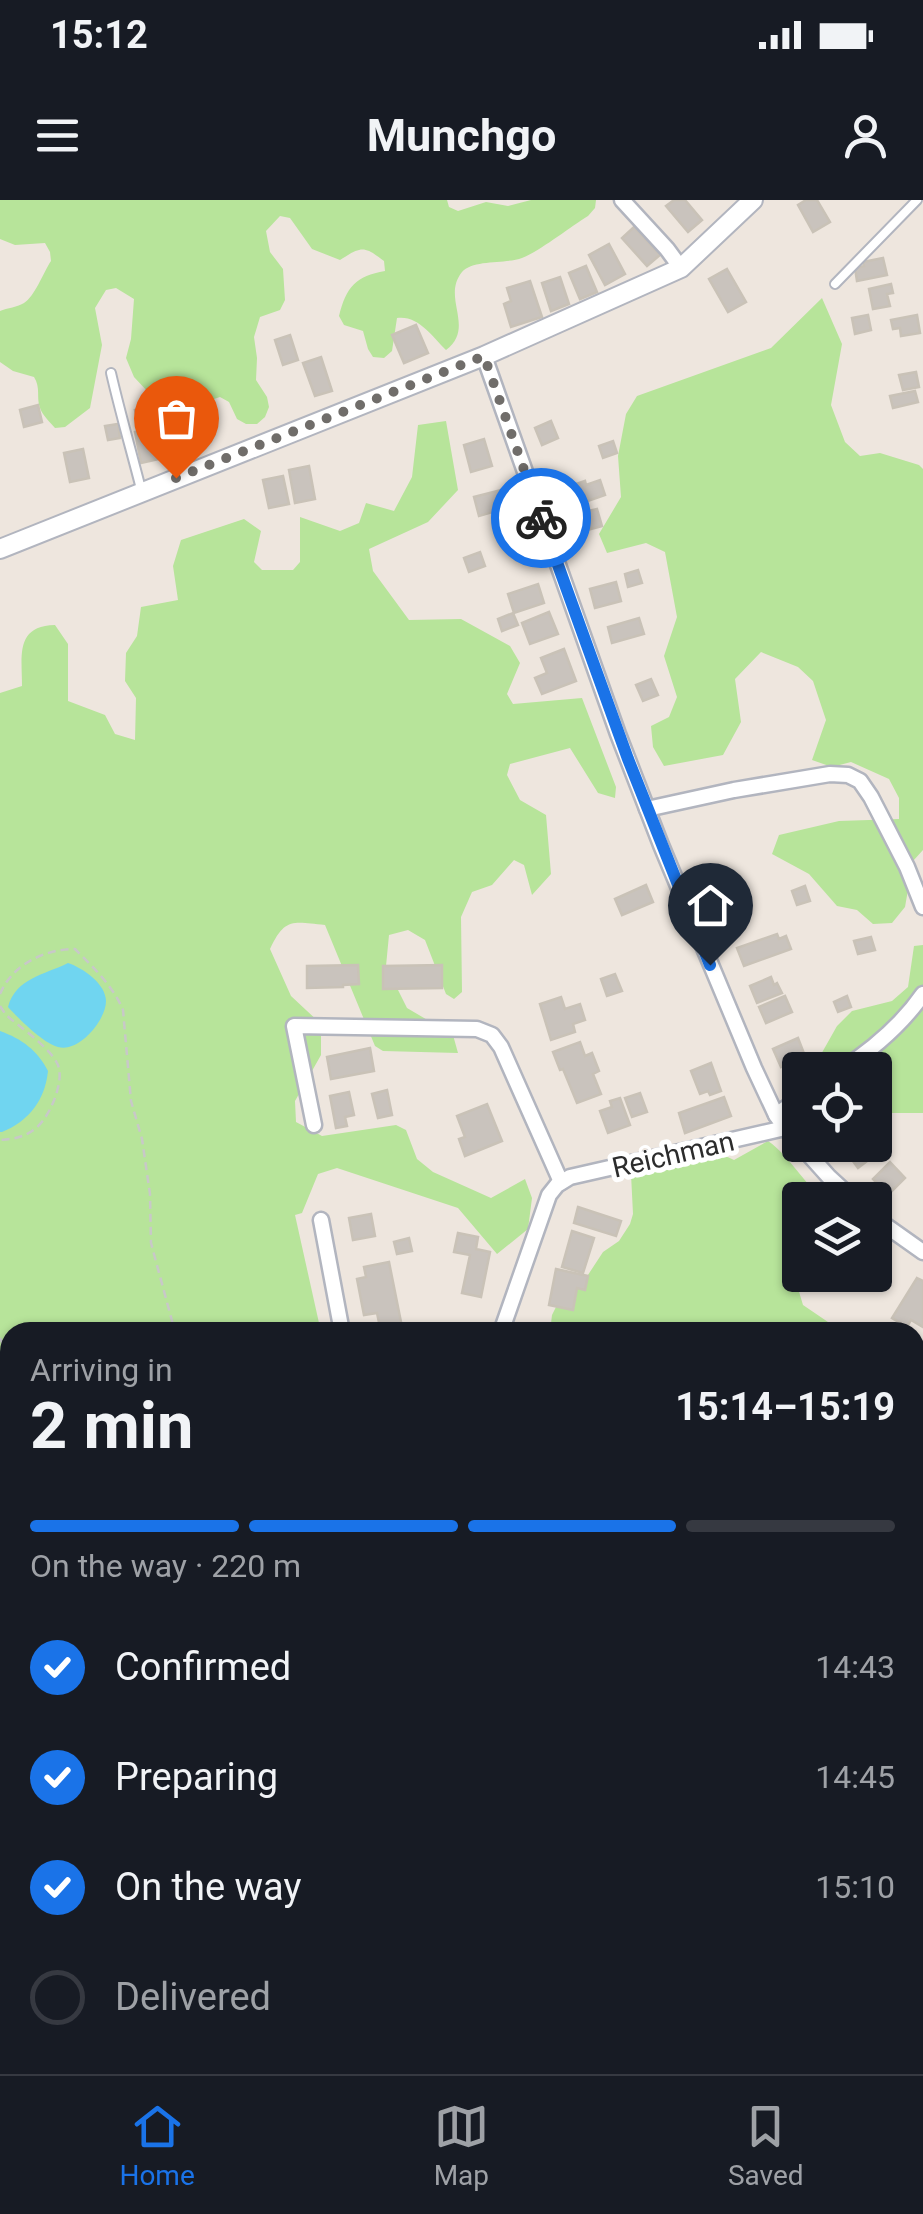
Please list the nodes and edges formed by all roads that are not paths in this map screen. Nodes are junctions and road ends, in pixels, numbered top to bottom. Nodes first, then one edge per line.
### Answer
1 (622, 200) edge
2 (753, 200) edge
3 (917, 200) edge
4 (681, 268) junction
5 (835, 284) dead end
6 (484, 356) junction
7 (112, 373) dead end
8 (142, 492) junction
9 (0, 549) edge
10 (647, 809) junction
11 (923, 907) edge
12 (923, 994) edge
13 (868, 1052) edge
14 (781, 1122) junction
15 (314, 1125) dead end
16 (561, 1182) junction
17 (834, 1182) edge
18 (320, 1220) dead end
19 (892, 1230) edge
20 (923, 1252) edge
21 (340, 1322) edge
22 (505, 1322) edge

1 - 4 street
2 - 4 street
3 - 5 lane
4 - 6 street
6 - 8 street
6 - 10 street
7 - 8 lane
8 - 9 street
10 - 11 street
10 - 14 street
12 - 13 street
14 - 16 street, Reichman
14 - 17 street
15 - 16 street
16 - 22 street
18 - 21 street
19 - 20 street

